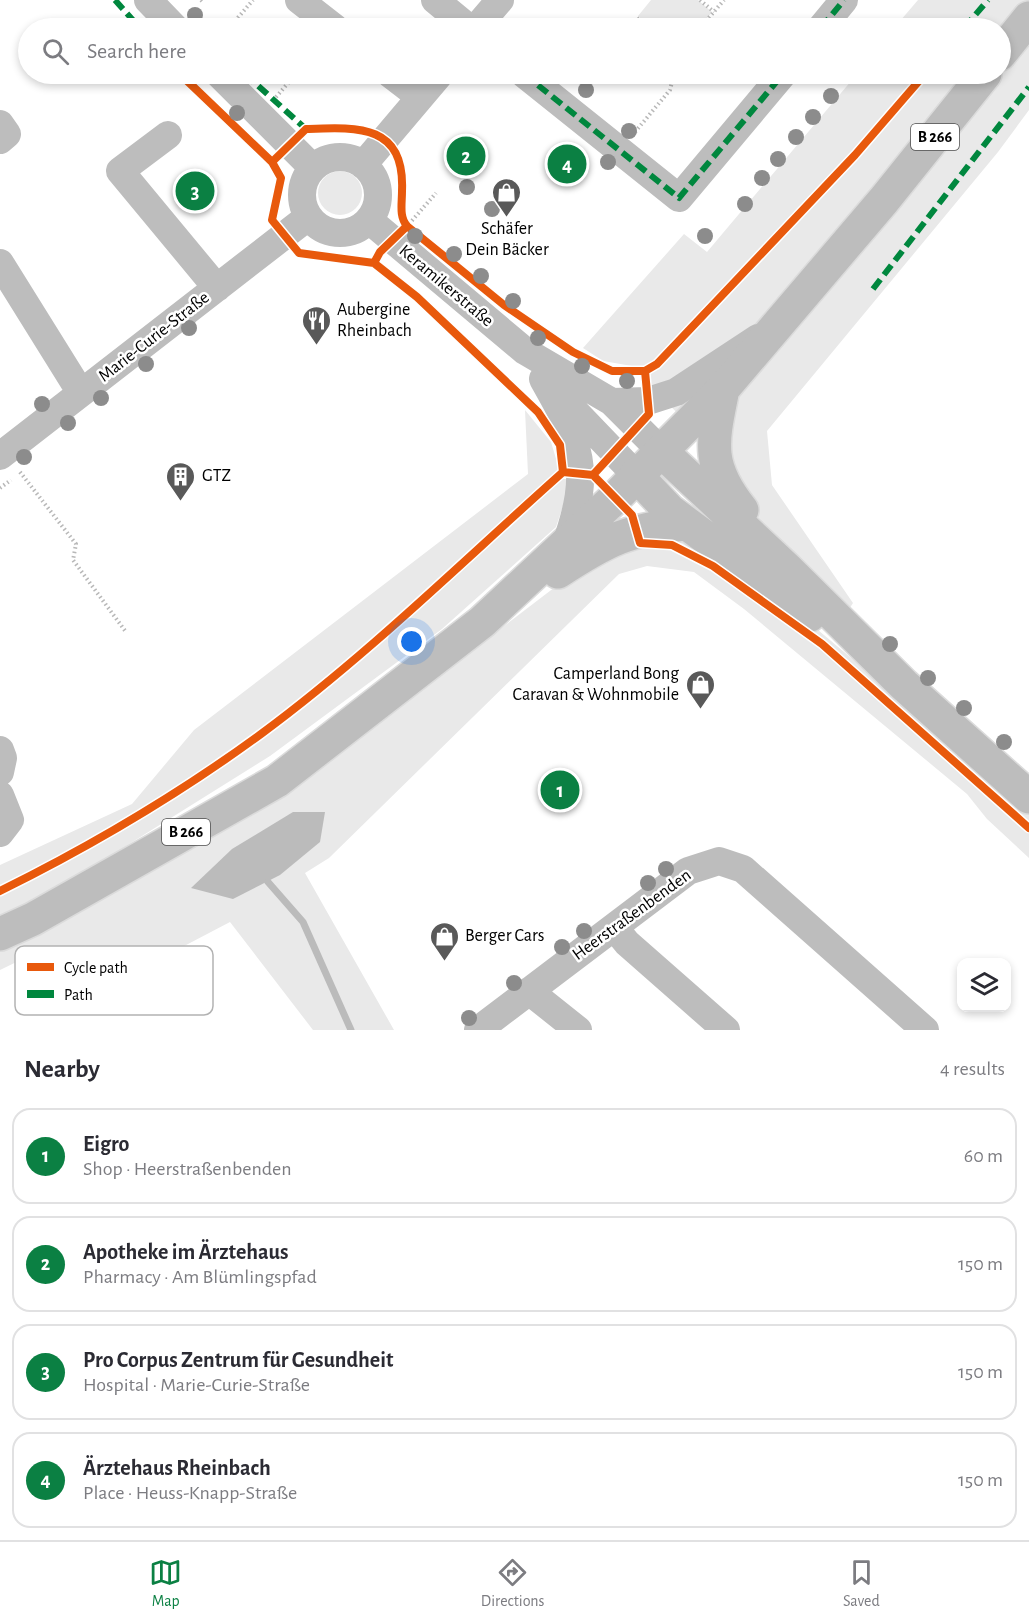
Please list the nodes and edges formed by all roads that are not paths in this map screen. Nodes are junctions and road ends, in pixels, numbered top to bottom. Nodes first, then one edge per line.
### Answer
1 (147, 0) edge
2 (299, 0) edge
3 (435, 0) edge
4 (500, 0) edge
5 (844, 0) edge
6 (165, 18) edge
7 (322, 18) edge
8 (457, 18) edge
9 (485, 18) edge
10 (829, 18) edge
11 (1029, 18) edge
12 (1011, 40) edge
13 (229, 84) edge
14 (403, 84) edge
15 (431, 84) edge
16 (536, 84) edge
17 (775, 84) edge
18 (977, 84) edge
19 (420, 97) junction
20 (0, 124) edge
21 (168, 135) dead end
22 (0, 140) edge
23 (363, 165) junction
24 (312, 167) junction
25 (308, 217) junction
26 (369, 220) junction
27 (0, 263) edge
28 (217, 288) junction
29 (782, 321) junction
30 (525, 351) junction
31 (543, 379) junction
32 (723, 389) junction
33 (81, 393) junction
34 (612, 402) junction
35 (661, 451) junction
36 (10, 464) edge
37 (636, 475) junction
38 (687, 524) junction
39 (566, 544) junction
40 (786, 568) junction
41 (482, 622) junction
42 (904, 686) junction
43 (0, 750) edge
44 (0, 772) edge
45 (0, 795) edge
46 (1029, 797) edge
47 (0, 833) edge
48 (614, 927) junction
49 (0, 934) edge
50 (529, 991) junction
51 (478, 1030) edge
52 (578, 1030) edge
53 (726, 1030) edge
54 (925, 1030) edge

1 - 6 street
2 - 7 street
3 - 8 street
4 - 9 street
5 - 10 street
11 - 12 main road
13 - 24 street
14 - 19 street
15 - 19 street
16 - 17 street
18 - 29 main road, B 266
19 - 23 street
20 - 22 street
21 - 28 street
23 - 24 street
23 - 26 street
24 - 25 street
25 - 26 street
25 - 28 street, Marie-Curie-Straße
26 - 30 street, Keramikerstraße
27 - 33 street
28 - 33 street, Marie-Curie-Straße
29 - 32 main road, B 266
29 - 34 street
30 - 31 street, Keramikerstraße
30 - 34 street, Keramikerstraße
31 - 37 street, Keramikerstraße
31 - 39 street
32 - 35 main road, B 266
32 - 40 main road
33 - 36 street, Marie-Curie-Straße
34 - 35 street, Keramikerstraße
35 - 37 main road, B 266
35 - 40 main road
37 - 38 main road
37 - 39 main road, B 266
38 - 41 main road
38 - 42 main road
39 - 41 main road, B 266
40 - 42 main road
41 - 49 main road, B 266
42 - 46 main road
43 - 44 street
45 - 47 street
48 - 50 street, Heerstraßenbenden
48 - 53 street
48 - 54 street, Heerstraßenbenden
50 - 51 street, Heerstraßenbenden
50 - 52 street

